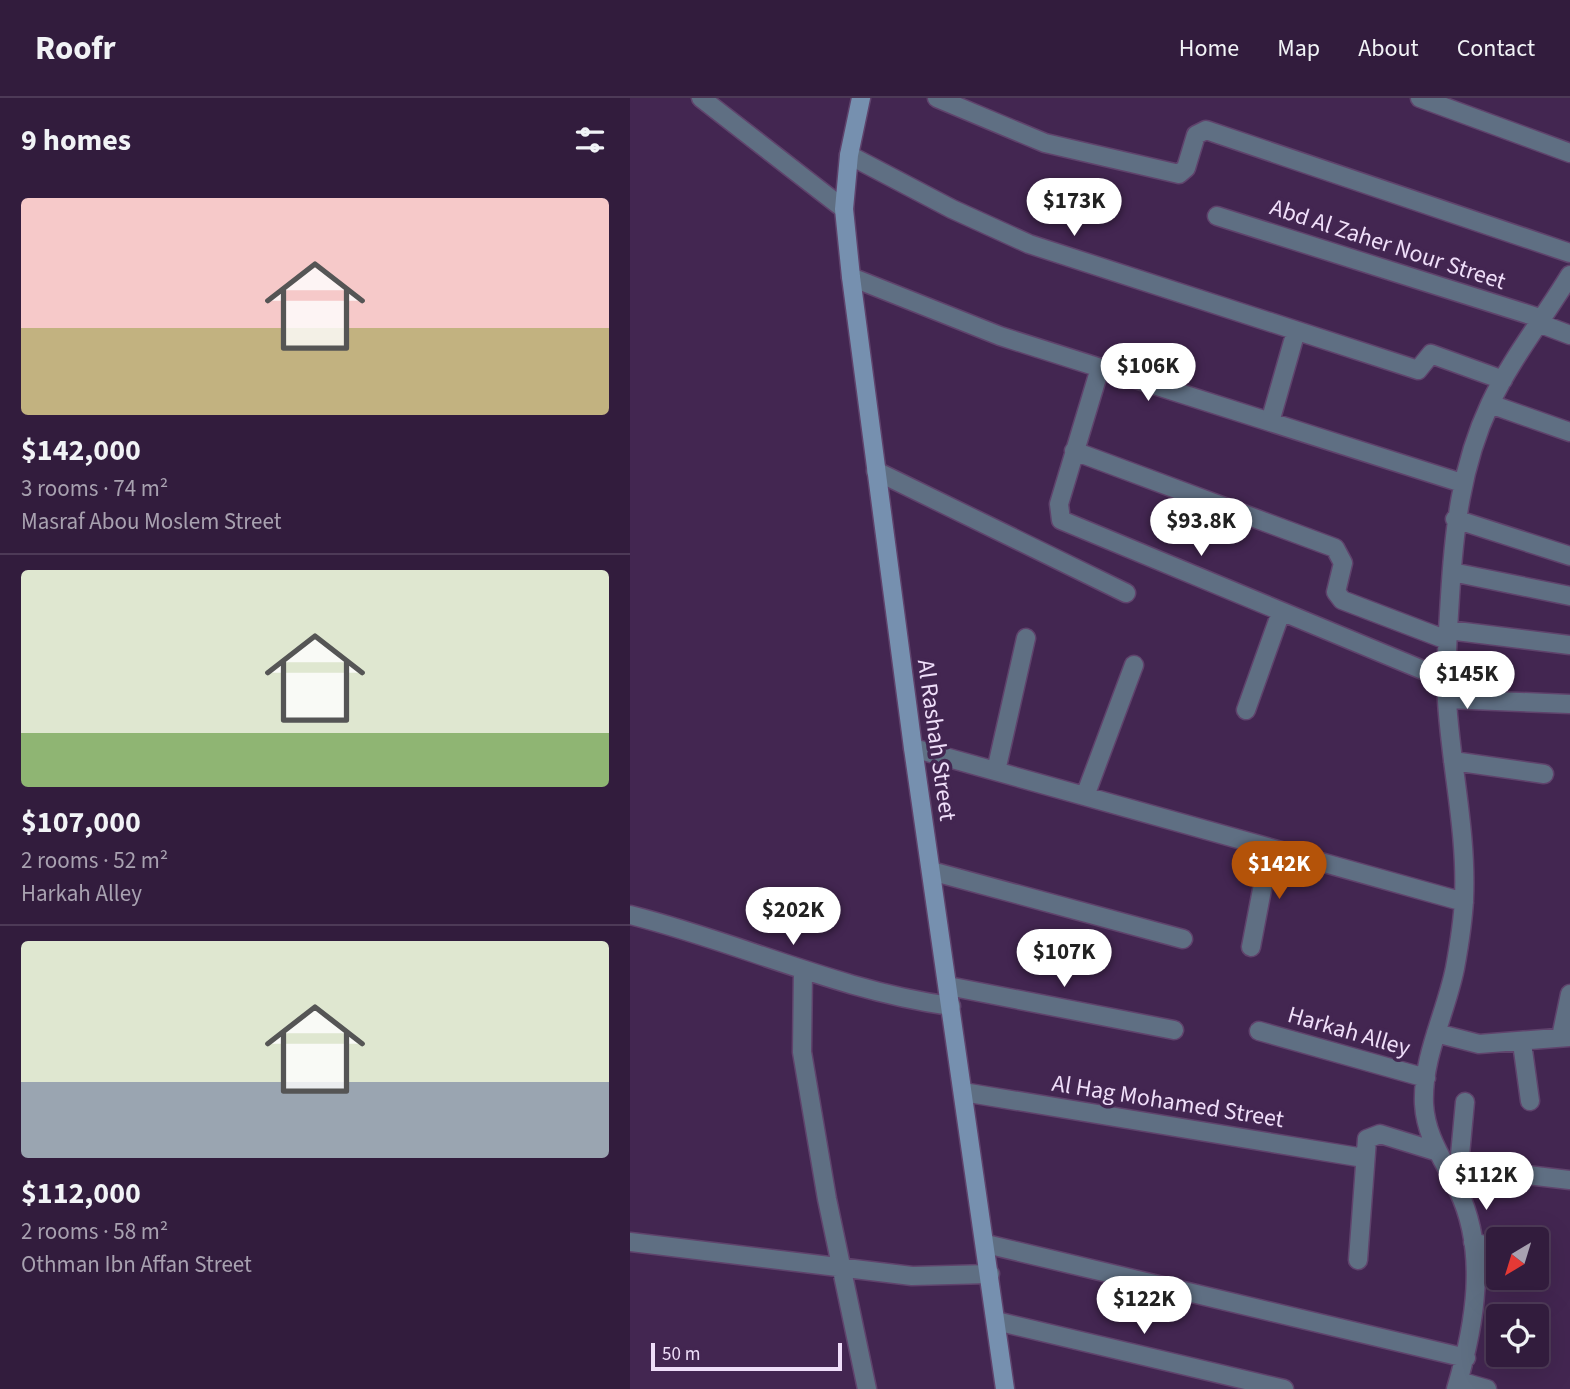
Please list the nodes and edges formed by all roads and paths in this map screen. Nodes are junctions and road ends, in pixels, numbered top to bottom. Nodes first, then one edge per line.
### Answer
1 (701, 98) edge
2 (861, 98) edge
3 (937, 98) edge
4 (1420, 98) edge
5 (1570, 153) edge
6 (849, 155) junction
7 (844, 209) junction
8 (1217, 216) dead end
9 (1570, 253) edge
10 (1570, 275) edge
11 (851, 277) junction
12 (1542, 322) junction
13 (1296, 331) junction
14 (1570, 335) edge
15 (1100, 368) junction
16 (1503, 380) junction
17 (1490, 404) junction
18 (1270, 422) junction
19 (1570, 432) edge
20 (1074, 451) junction
21 (876, 471) junction
22 (1462, 483) junction
23 (1455, 519) junction
24 (1570, 556) edge
25 (1452, 572) junction
26 (1126, 593) dead end
27 (1570, 597) edge
28 (1281, 612) junction
29 (1448, 635) junction
30 (1026, 638) dead end
31 (1570, 645) edge
32 (1134, 665) dead end
33 (1447, 680) junction
34 (1447, 699) junction
35 (1570, 704) edge
36 (1246, 710) dead end
37 (913, 748) junction
38 (1453, 761) junction
39 (996, 771) junction
40 (1544, 774) dead end
41 (1085, 796) junction
42 (1270, 848) junction
43 (931, 871) junction
44 (1464, 902) junction
45 (630, 915) edge
46 (1183, 940) dead end
47 (1251, 947) dead end
48 (803, 970) junction
49 (948, 986) junction
50 (1570, 994) edge
51 (951, 1006) junction
52 (1174, 1030) dead end
53 (1259, 1031) dead end
54 (1436, 1033) junction
55 (1566, 1037) edge
56 (1522, 1043) junction
57 (1426, 1079) junction
58 (963, 1092) junction
59 (1530, 1101) dead end
60 (1465, 1102) dead end
61 (1435, 1151) junction
62 (1364, 1158) junction
63 (1501, 1172) dead end
64 (1570, 1180) edge
65 (1457, 1187) junction
66 (630, 1242) edge
67 (1474, 1242) junction
68 (986, 1244) junction
69 (1486, 1246) edge
70 (1358, 1259) dead end
71 (841, 1268) junction
72 (990, 1274) junction
73 (996, 1321) junction
74 (1465, 1358) junction
75 (1458, 1385) edge
76 (867, 1389) edge
77 (1005, 1389) edge
78 (1284, 1389) edge
79 (1487, 1389) edge

1 - 7 street
2 - 6 street, Al Rashah Street
3 - 9 street
4 - 5 street
6 - 7 street, Al Rashah Street
6 - 13 street
7 - 11 street, Al Rashah Street
8 - 12 street, Abd Al Zaher Nour Street
10 - 12 street
11 - 15 street
11 - 21 street, Al Rashah Street
12 - 14 street, Abd Al Zaher Nour Street
12 - 16 street
13 - 16 street
13 - 18 street
15 - 18 street
15 - 20 street
16 - 17 street
17 - 19 street
17 - 22 street
18 - 22 street
20 - 28 street
20 - 29 street
21 - 26 street
21 - 37 street, Al Rashah Street
22 - 23 street
23 - 24 street
23 - 25 street
25 - 27 street
25 - 29 street
28 - 33 street
28 - 36 street
29 - 31 street
29 - 33 street
30 - 39 street
32 - 41 street
33 - 34 street
34 - 35 street
34 - 38 street
37 - 39 street
37 - 43 street, Al Rashah Street
38 - 40 street
38 - 44 street
39 - 41 street
41 - 42 street
42 - 44 street
42 - 47 street
43 - 46 street
43 - 49 street, Al Rashah Street
44 - 54 street
45 - 48 street
48 - 51 street
48 - 71 street
49 - 51 street, Al Rashah Street
49 - 52 street
50 - 55 street
51 - 58 street, Al Rashah Street
53 - 57 street, Harkah Alley
54 - 56 street
54 - 57 street
55 - 56 street
56 - 59 street
57 - 61 street
58 - 62 street, Al Hag Mohamed Street
58 - 68 street, Al Rashah Street
60 - 65 street
61 - 62 street
61 - 65 street
62 - 70 street
63 - 64 street
65 - 67 street
66 - 71 street
67 - 69 street
67 - 74 street
68 - 72 street, Al Rashah Street
68 - 74 street
71 - 72 street
71 - 76 street
72 - 73 street, Al Rashah Street
73 - 77 street, Al Rashah Street
73 - 78 street
74 - 75 street
75 - 79 street

